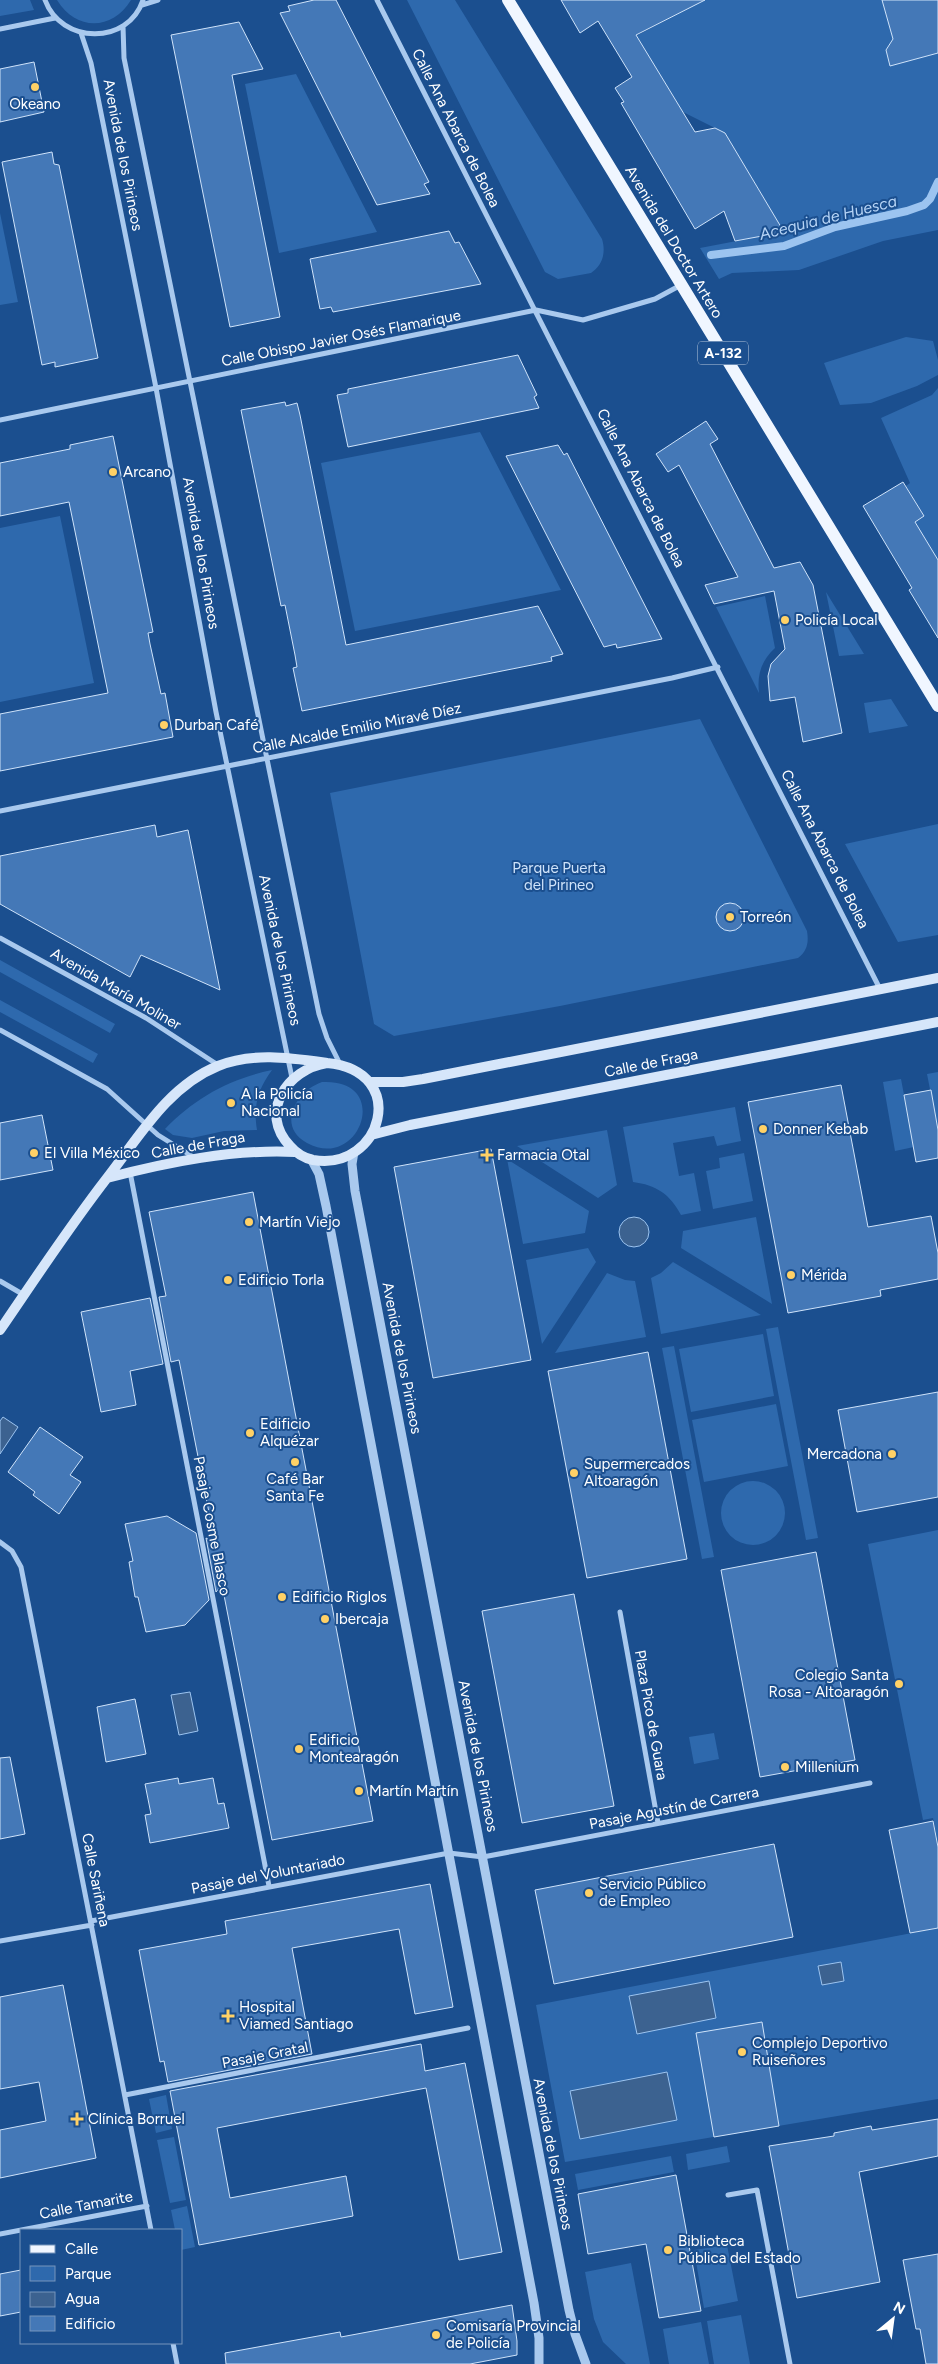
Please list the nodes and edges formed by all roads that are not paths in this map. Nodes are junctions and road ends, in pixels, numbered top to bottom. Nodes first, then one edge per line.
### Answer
1 (45, 0) edge
2 (158, 0) edge
3 (377, 0) edge
4 (508, 0) edge
5 (142, 3) edge
6 (55, 18) junction
7 (123, 26) junction
8 (0, 29) edge
9 (81, 33) junction
10 (681, 285) junction
11 (536, 310) junction
12 (189, 381) junction
13 (156, 388) junction
14 (0, 420) edge
15 (718, 667) junction
16 (938, 706) edge
17 (268, 759) junction
18 (228, 766) junction
19 (0, 811) edge
20 (0, 938) edge
21 (938, 978) edge
22 (881, 989) junction
23 (938, 1022) edge
24 (0, 1030) edge
25 (289, 1058) junction
26 (327, 1063) junction
27 (340, 1064) junction
28 (218, 1066) junction
29 (292, 1078) junction
30 (370, 1082) junction
31 (147, 1124) junction
32 (371, 1135) junction
33 (295, 1152) junction
34 (354, 1152) junction
35 (198, 1159) junction
36 (311, 1160) junction
37 (130, 1172) junction
38 (107, 1178) junction
39 (0, 1281) edge
40 (24, 1295) junction
41 (0, 1330) edge
42 (0, 1542) edge
43 (620, 1612) dead end
44 (870, 1783) dead end
45 (658, 1823) junction
46 (449, 1853) junction
47 (483, 1857) junction
48 (269, 1886) junction
49 (92, 1923) junction
50 (0, 1942) edge
51 (468, 2028) dead end
52 (125, 2095) junction
53 (728, 2195) dead end
54 (147, 2206) junction
55 (26, 2229) edge
56 (151, 2229) edge
57 (20, 2230) edge
58 (0, 2234) edge
59 (173, 2344) edge
60 (177, 2364) edge
61 (539, 2364) edge
62 (586, 2364) edge
63 (790, 2364) edge

1 - 6 street
2 - 5 street
3 - 11 street, Calle Ana Abarca de Bolea
4 - 10 main road, Avenida del Doctor Artero / A-132
5 - 7 street
6 - 8 street
6 - 9 street
7 - 9 street
7 - 12 street, Avenida de los Pirineos
9 - 13 street, Avenida de los Pirineos
10 - 11 street, Calle Obispo Javier Osés Flamarique
10 - 16 main road, Avenida del Doctor Artero / A-132
11 - 12 street, Calle Obispo Javier Osés Flamarique
11 - 15 street, Calle Ana Abarca de Bolea
12 - 13 street, Calle Obispo Javier Osés Flamarique
12 - 17 street, Avenida de los Pirineos
13 - 14 street, Calle Obispo Javier Osés Flamarique
13 - 18 street, Avenida de los Pirineos
15 - 17 street, Calle Alcalde Emilio Miravé Díez
15 - 22 street, Calle Ana Abarca de Bolea
17 - 18 street, Calle Alcalde Emilio Miravé Díez
17 - 27 street, Avenida de los Pirineos
18 - 19 street, Calle Alcalde Emilio Miravé Díez
18 - 25 street, Avenida de los Pirineos
20 - 28 street, Avenida María Moliner
21 - 22 main road, Calle de Fraga
22 - 30 main road, Calle de Fraga
23 - 32 main road, Calle de Fraga
24 - 31 street
25 - 26 main road, Calle de Fraga
25 - 28 main road, Calle de Fraga
25 - 29 street, Avenida de los Pirineos
26 - 27 main road
26 - 29 main road
27 - 30 main road
28 - 31 main road, Calle de Fraga
29 - 33 main road
30 - 32 main road
31 - 35 street
31 - 38 main road, Calle de Fraga
32 - 34 main road
33 - 35 main road, Calle de Fraga
33 - 36 main road
34 - 36 main road
34 - 47 street, Avenida de los Pirineos
35 - 37 main road, Calle de Fraga
36 - 46 street
37 - 38 main road, Calle de Fraga
37 - 48 street, Pasaje Cosme Blasco
38 - 40 main road, Calle de Fraga
39 - 40 street
40 - 41 main road, Calle de Fraga
42 - 49 street, Calle Sariñena
43 - 45 street, Plaza Pico de Guara
44 - 45 street, Pasaje Agustín de Carrera
45 - 47 street, Pasaje Agustín de Carrera
46 - 47 street, Pasaje Agustín de Carrera
46 - 48 street, Pasaje del Voluntariado
46 - 61 street
47 - 62 street, Avenida de los Pirineos
48 - 49 street, Pasaje del Voluntariado
49 - 50 street, Pasaje del Voluntariado
49 - 52 street, Calle Sariñena
51 - 52 street, Pasaje Gratal
52 - 54 street, Calle Sariñena
53 - 63 street
54 - 55 street, Calle Tamarite
54 - 56 street, Calle Sariñena
57 - 58 street, Calle Tamarite
59 - 60 street

